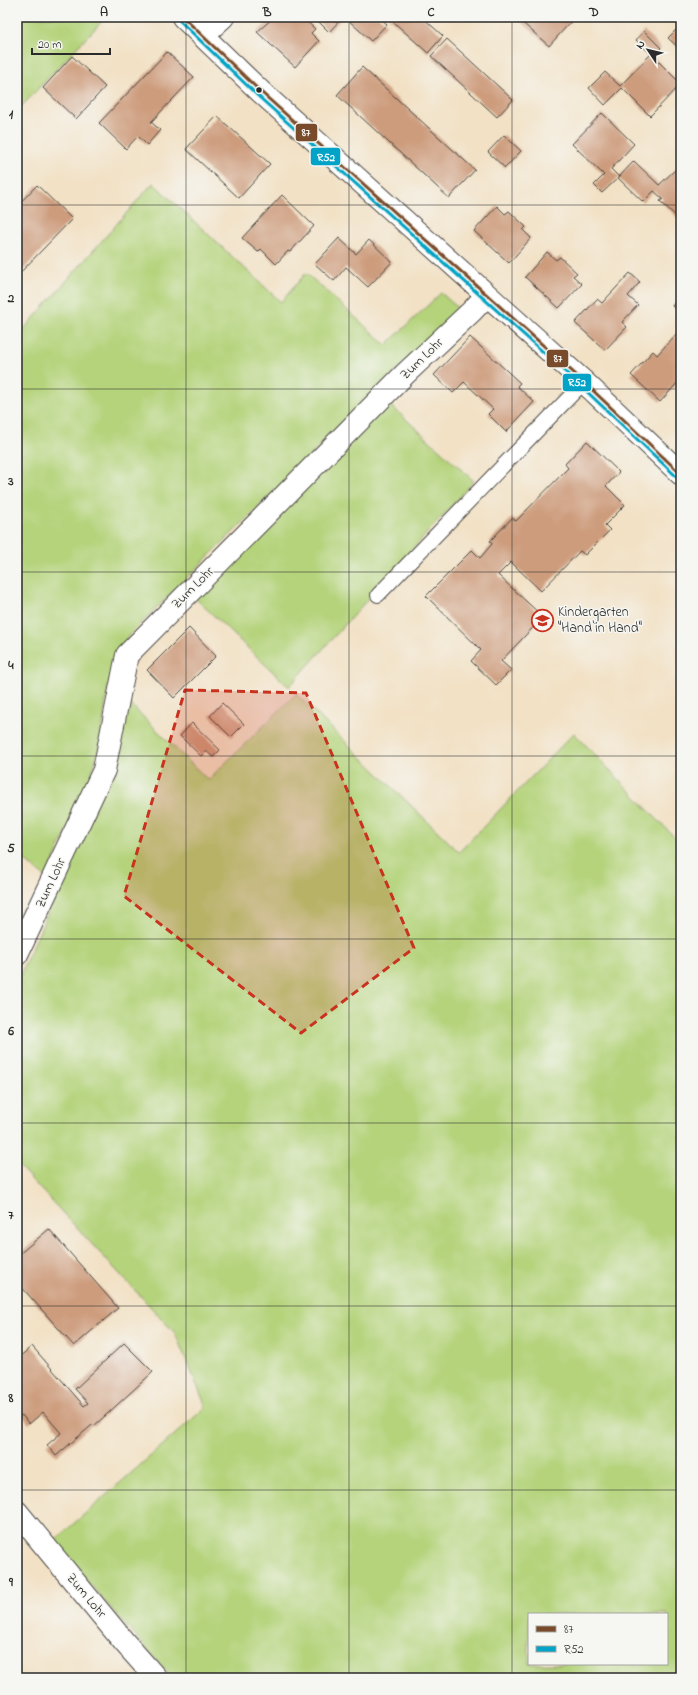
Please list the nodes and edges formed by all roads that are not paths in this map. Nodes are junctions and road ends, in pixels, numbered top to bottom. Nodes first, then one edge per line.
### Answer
1 (183, 17) edge
2 (223, 17) edge
3 (202, 36) junction
4 (486, 294) junction
5 (584, 382) junction
6 (681, 474) edge
7 (378, 595) dead end
8 (17, 954) edge
9 (17, 1512) edge
10 (156, 1678) edge

1 - 3 street
2 - 3 street
3 - 4 street
4 - 5 street
4 - 8 street, Zum Lohr
5 - 6 street
5 - 7 lane
9 - 10 street, Zum Lohr

